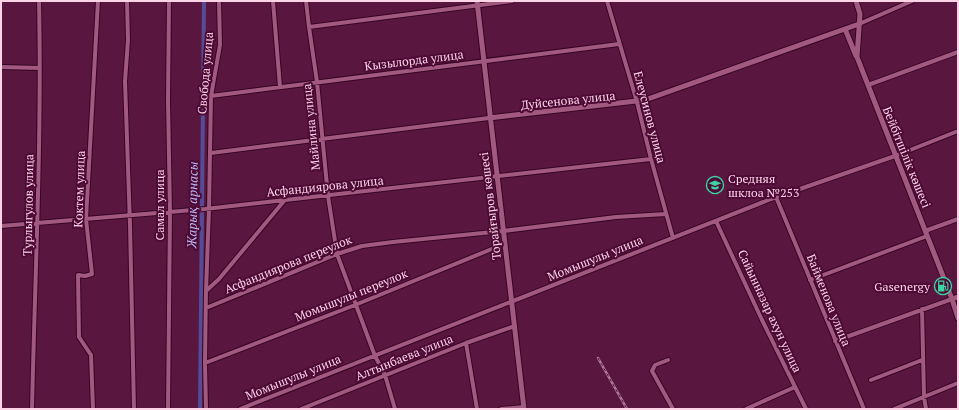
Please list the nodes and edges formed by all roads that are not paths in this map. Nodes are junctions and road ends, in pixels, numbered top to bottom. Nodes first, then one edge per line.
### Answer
1 (39, 1) edge
2 (98, 1) edge
3 (127, 1) edge
4 (169, 1) edge
5 (219, 1) edge
6 (273, 1) edge
7 (306, 1) edge
8 (512, 1) edge
9 (607, 1) edge
10 (856, 1) edge
11 (912, 1) edge
12 (477, 3) edge
13 (860, 24) junction
14 (309, 27) junction
15 (845, 29) junction
16 (619, 44) junction
17 (958, 52) edge
18 (857, 57) junction
19 (483, 62) junction
20 (1, 67) edge
21 (40, 68) junction
22 (317, 82) junction
23 (868, 85) junction
24 (280, 87) junction
25 (211, 96) junction
26 (637, 102) junction
27 (489, 118) junction
28 (958, 131) edge
29 (322, 139) junction
30 (210, 153) junction
31 (895, 156) junction
32 (651, 159) junction
33 (496, 176) junction
34 (328, 196) junction
35 (776, 197) junction
36 (284, 201) junction
37 (207, 209) junction
38 (172, 212) junction
39 (666, 214) junction
40 (129, 216) junction
41 (86, 219) junction
42 (958, 219) edge
43 (716, 221) junction
44 (37, 223) junction
45 (1, 226) edge
46 (503, 231) junction
47 (926, 234) junction
48 (673, 238) junction
49 (504, 244) junction
50 (337, 254) junction
51 (810, 280) junction
52 (206, 291) junction
53 (958, 298) edge
54 (952, 300) junction
55 (511, 302) junction
56 (355, 304) junction
57 (206, 308) junction
58 (922, 309) junction
59 (958, 318) edge
60 (515, 326) junction
61 (835, 341) junction
62 (466, 343) junction
63 (374, 356) junction
64 (668, 360) dead end
65 (922, 360) junction
66 (205, 363) junction
67 (384, 375) junction
68 (871, 380) dead end
69 (958, 383) edge
70 (795, 387) junction
71 (924, 397) junction
72 (307, 408) edge
73 (524, 408) edge
74 (32, 409) edge
75 (93, 409) edge
76 (134, 409) edge
77 (168, 409) edge
78 (206, 409) edge
79 (240, 409) edge
80 (301, 409) edge
81 (395, 409) edge
82 (477, 409) edge
83 (501, 409) edge
84 (673, 409) edge
85 (746, 409) edge
86 (806, 409) edge
87 (864, 409) edge
88 (894, 409) edge
89 (926, 409) edge

1 - 21 street, Турлыгулов улица
2 - 41 street, Коктем улица
3 - 40 street
4 - 38 street, Самал улица
5 - 25 street, Свобода улица
6 - 24 street
7 - 14 street, Майлина улица
8 - 12 street
9 - 16 street, Елеусинов улица
10 - 13 street, Бейбітшілік көшесі
11 - 13 street, Дуйсенова улица
12 - 14 street
12 - 19 street, Торайғыров көшесі
13 - 15 street, Дуйсенова улица
13 - 18 street, Бейбітшілік көшесі
14 - 22 street, Майлина улица
15 - 18 street
15 - 26 street, Дуйсенова улица
16 - 19 street, Кызылорда улица
16 - 26 street, Елеусинов улица
17 - 23 street
18 - 23 street, Бейбітшілік көшесі
19 - 22 street, Кызылорда улица
19 - 27 street, Торайғыров көшесі
20 - 21 street
21 - 44 street, Турлыгулов улица
22 - 24 street, Кызылорда улица
22 - 29 street, Майлина улица
23 - 31 street, Бейбітшілік көшесі
24 - 25 street, Кызылорда улица
25 - 30 street, Свобода улица
26 - 27 street, Дуйсенова улица
26 - 32 street, Елеусинов улица
27 - 29 street, Дуйсенова улица
27 - 33 street, Торайғыров көшесі
28 - 31 street, Момышулы улица
29 - 30 street, Дуйсенова улица
29 - 34 street, Майлина улица
30 - 37 street, Свобода улица
31 - 35 street, Момышулы улица
31 - 47 street, Бейбітшілік көшесі
32 - 33 street, Асфандиярова улица
32 - 39 street, Елеусинов улица
33 - 34 street, Асфандиярова улица
33 - 46 street, Торайғыров көшесі
34 - 36 street, Асфандиярова улица
34 - 50 street, Майлина улица
35 - 43 street, Момышулы улица
35 - 51 street, Байменова улица
36 - 37 street, Асфандиярова улица
36 - 52 street
37 - 38 street, Асфандиярова улица
37 - 52 street, Свобода улица
38 - 40 street, Асфандиярова улица
38 - 77 street, Самал улица
39 - 46 street, Асфандиярова переулок
39 - 48 street, Елеусинов улица
40 - 41 street, Асфандиярова улица
40 - 76 street
41 - 44 street, Асфандиярова улица
41 - 75 street, Коктем улица
42 - 47 street
43 - 48 street, Момышулы улица
43 - 70 street, Сайынназар ахун улица
44 - 45 street, Асфандиярова улица
44 - 74 street, Турлыгулов улица
46 - 49 street, Торайғыров көшесі
46 - 50 street, Асфандиярова переулок
47 - 51 street
47 - 54 street, Бейбітшілік көшесі
48 - 55 street, Момышулы улица
49 - 55 street, Торайғыров көшесі
49 - 56 street, Момышулы переулок
50 - 56 street, Майлина улица
50 - 57 street, Асфандиярова переулок
51 - 61 street, Байменова улица
52 - 57 street, Свобода улица
53 - 54 street
54 - 58 street
54 - 59 street, Бейбітшілік көшесі
55 - 60 street, Торайғыров көшесі
55 - 63 street, Момышулы улица
56 - 63 street, Майлина улица
56 - 66 street, Момышулы переулок
57 - 66 street, Свобода улица
58 - 61 street
58 - 65 street
60 - 62 street, Алтынбаева улица
60 - 73 street, Торайғыров көшесі
61 - 87 street, Байменова улица
62 - 67 street, Алтынбаева улица
62 - 82 street
63 - 67 street, Майлина улица
63 - 79 street, Момышулы улица
64 - 84 street
65 - 68 street
65 - 71 street
66 - 78 street, Свобода улица
67 - 72 street, Алтынбаева улица
67 - 81 street, Майлина улица
69 - 71 street
70 - 85 street
70 - 86 street, Сайынназар ахун улица
71 - 88 street
71 - 89 street
72 - 80 street, Алтынбаева улица
73 - 83 street

